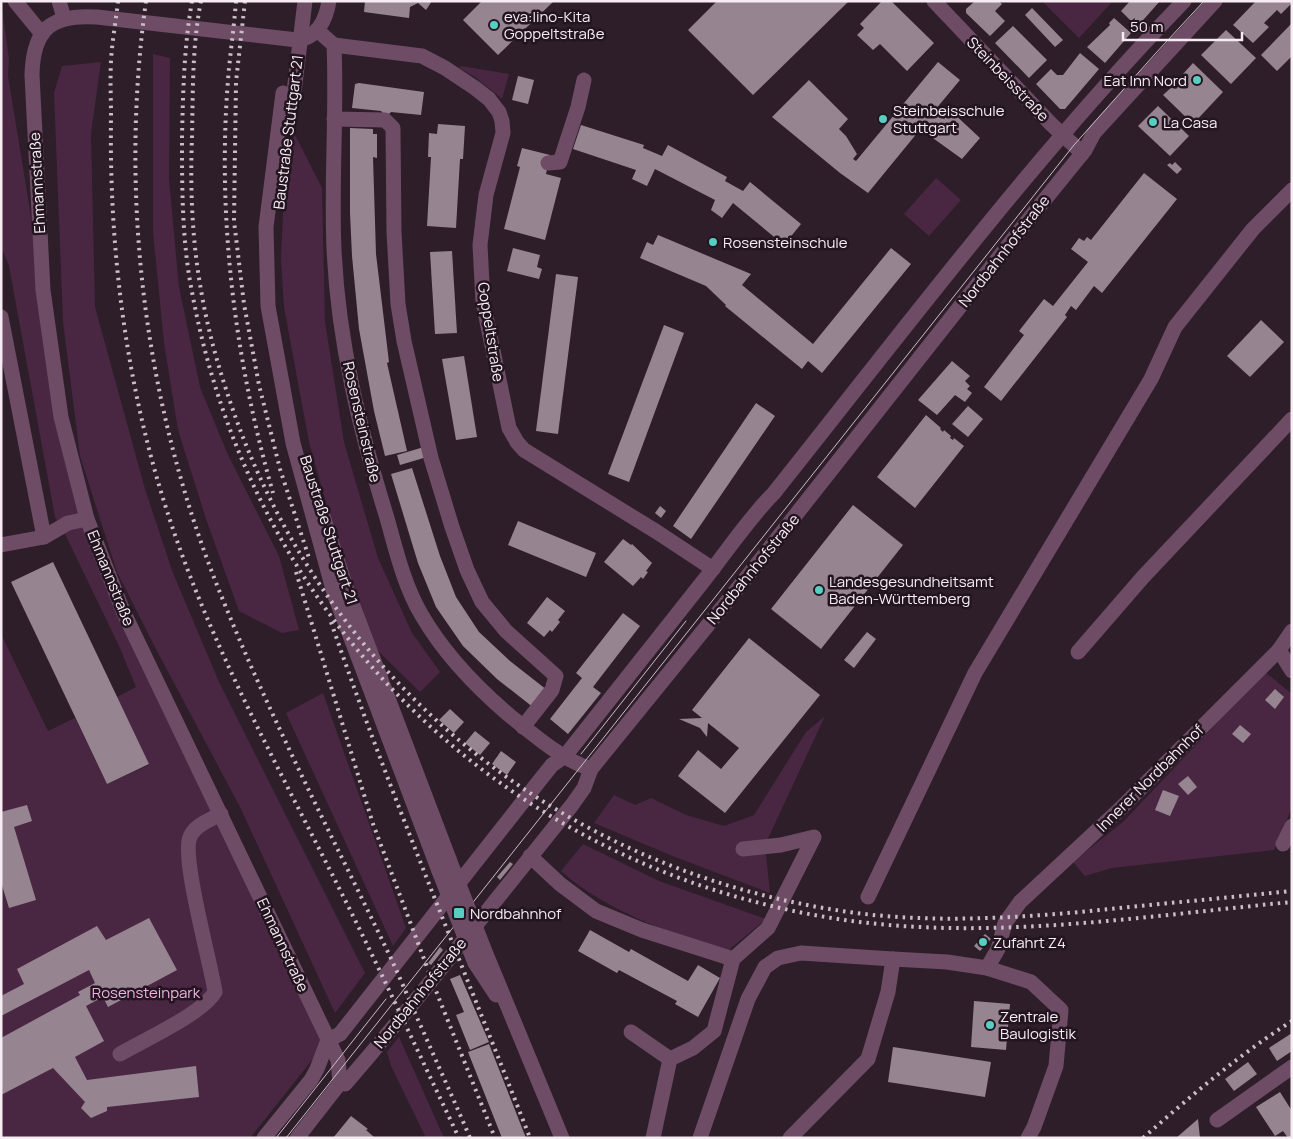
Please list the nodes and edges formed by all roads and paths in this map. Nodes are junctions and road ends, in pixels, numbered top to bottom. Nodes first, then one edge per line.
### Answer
1 (15, 1) edge
2 (59, 1) edge
3 (305, 1) edge
4 (329, 1) edge
5 (1184, 1) edge
6 (1215, 1) edge
7 (940, 3) edge
8 (64, 18) junction
9 (317, 30) junction
10 (42, 34) junction
11 (334, 45) junction
12 (584, 80) dead end
13 (288, 92) junction
14 (334, 119) junction
15 (1062, 134) junction
16 (1081, 155) junction
17 (548, 162) dead end
18 (1292, 190) edge
19 (1, 317) edge
20 (1292, 419) edge
21 (87, 518) junction
22 (44, 537) junction
23 (1, 545) edge
24 (713, 570) junction
25 (1292, 630) edge
26 (1279, 650) junction
27 (1078, 652) dead end
28 (1292, 671) edge
29 (523, 726) junction
30 (565, 756) junction
31 (591, 769) junction
32 (220, 814) junction
33 (1292, 826) edge
34 (1283, 844) dead end
35 (743, 849) dead end
36 (530, 856) junction
37 (868, 896) dead end
38 (893, 959) junction
39 (733, 960) junction
40 (988, 968) junction
41 (631, 1032) dead end
42 (519, 1033) junction
43 (328, 1040) junction
44 (120, 1054) dead end
45 (670, 1059) junction
46 (1292, 1066) edge
47 (342, 1084) junction
48 (1217, 1120) dead end
49 (264, 1138) edge
50 (297, 1138) edge
51 (562, 1138) edge
52 (653, 1138) edge
53 (700, 1138) edge
54 (790, 1138) edge
55 (1028, 1138) edge

1 - 10 street
2 - 8 street
3 - 13 street, Baustraße Stuttgart 21, bridge
4 - 9 street
5 - 15 street, Nordbahnhofstraße
6 - 16 street, Nordbahnhofstraße
7 - 15 street, Steinbeisstraße
8 - 9 street
8 - 10 street
9 - 11 street
10 - 21 street, Ehmannstraße
11 - 14 street, Rosensteinstraße
11 - 24 street, Goppeltstraße
12 - 17 street
13 - 42 street, Baustraße Stuttgart 21, bridge
13 - 42 street, Baustraße Stuttgart 21, bridge
14 - 29 street, Rosensteinstraße
14 - 29 street
15 - 16 street, Steinbeisstraße
15 - 24 street, Nordbahnhofstraße
16 - 31 street, Nordbahnhofstraße
18 - 37 street
19 - 22 street
20 - 27 street
21 - 22 street
21 - 32 street, Ehmannstraße
22 - 23 street
24 - 30 street, Nordbahnhofstraße
25 - 26 street, Innerer Nordbahnhof
26 - 28 street
26 - 40 street, Innerer Nordbahnhof
29 - 30 street, Rosensteinstraße
30 - 31 street, Rosensteinstraße
30 - 43 street, Nordbahnhofstraße
31 - 36 street, Nordbahnhofstraße
32 - 43 street, Ehmannstraße
32 - 44 street
33 - 34 street
35 - 39 street
36 - 39 street
36 - 47 street, Nordbahnhofstraße
38 - 40 street
38 - 53 street
38 - 54 street
39 - 45 street
40 - 55 street
41 - 45 street
42 - 51 street, Baustraße Stuttgart 21
43 - 47 street, Ehmannstraße
43 - 49 street
45 - 52 street
46 - 48 street
47 - 50 street, Nordbahnhofstraße

